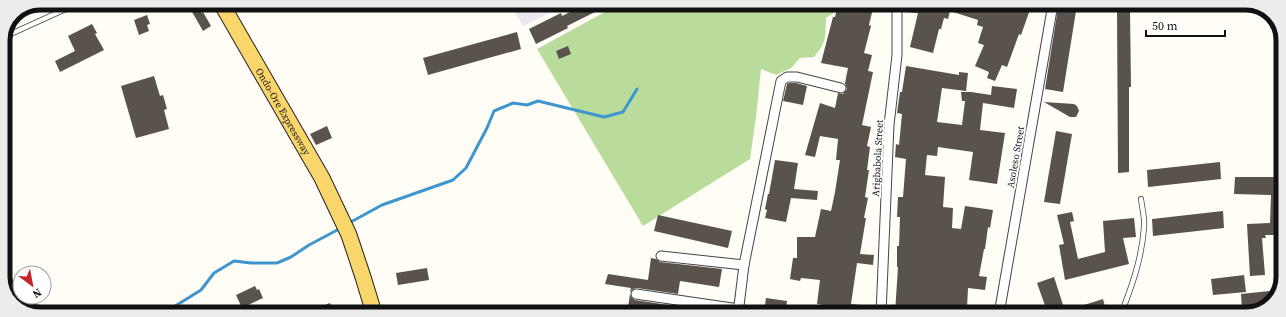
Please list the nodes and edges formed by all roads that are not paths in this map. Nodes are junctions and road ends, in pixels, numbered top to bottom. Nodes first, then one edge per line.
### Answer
1 (64, 10) edge
2 (225, 10) edge
3 (897, 10) edge
4 (1052, 10) edge
5 (11, 34) edge
6 (841, 88) dead end
7 (1141, 200) dead end
8 (661, 256) dead end
9 (744, 266) junction
10 (636, 294) dead end
11 (372, 307) edge
12 (715, 307) edge
13 (739, 307) edge
14 (881, 307) edge
15 (1000, 307) edge
16 (1124, 307) edge

1 - 5 lane
2 - 11 main road, Ondo-Ore Expressway
3 - 14 street, Arigbabola Street
4 - 15 street, Asoleso Street
6 - 9 street
7 - 16 lane
8 - 9 street
9 - 13 street
10 - 12 street

